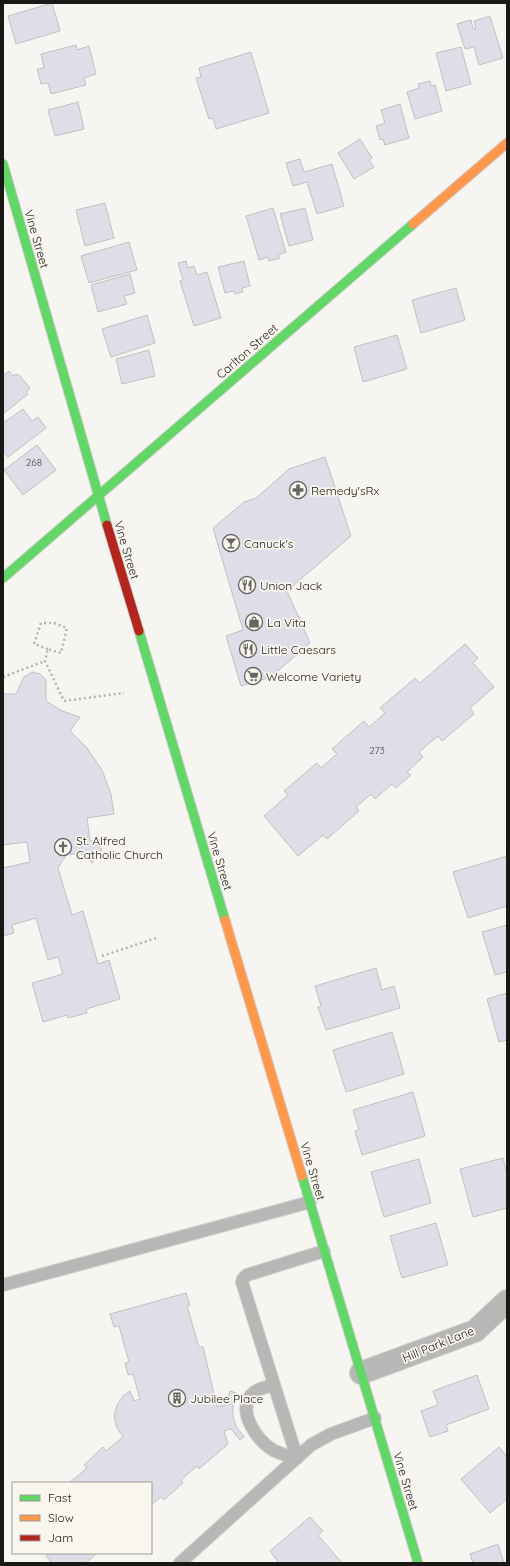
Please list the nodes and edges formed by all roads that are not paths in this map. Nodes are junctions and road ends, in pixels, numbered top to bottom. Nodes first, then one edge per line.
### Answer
1 (507, 143) edge
2 (3, 164) edge
3 (98, 495) junction
4 (3, 578) edge
5 (310, 1202) junction
6 (324, 1251) junction
7 (3, 1284) edge
8 (507, 1301) edge
9 (361, 1373) junction
10 (274, 1385) junction
11 (375, 1418) junction
12 (297, 1458) junction
13 (180, 1563) edge
14 (418, 1563) edge

1 - 3 street, Carlton Street
2 - 3 street, Vine Street
3 - 4 street, Carlton Street
3 - 5 street, Vine Street
5 - 6 street, Vine Street
5 - 7 lane
6 - 9 street, Vine Street
6 - 10 lane
8 - 9 street, Hill Park Lane
9 - 11 street, Vine Street
10 - 12 lane
10 - 12 lane
11 - 12 lane
11 - 14 street, Vine Street
12 - 13 lane

